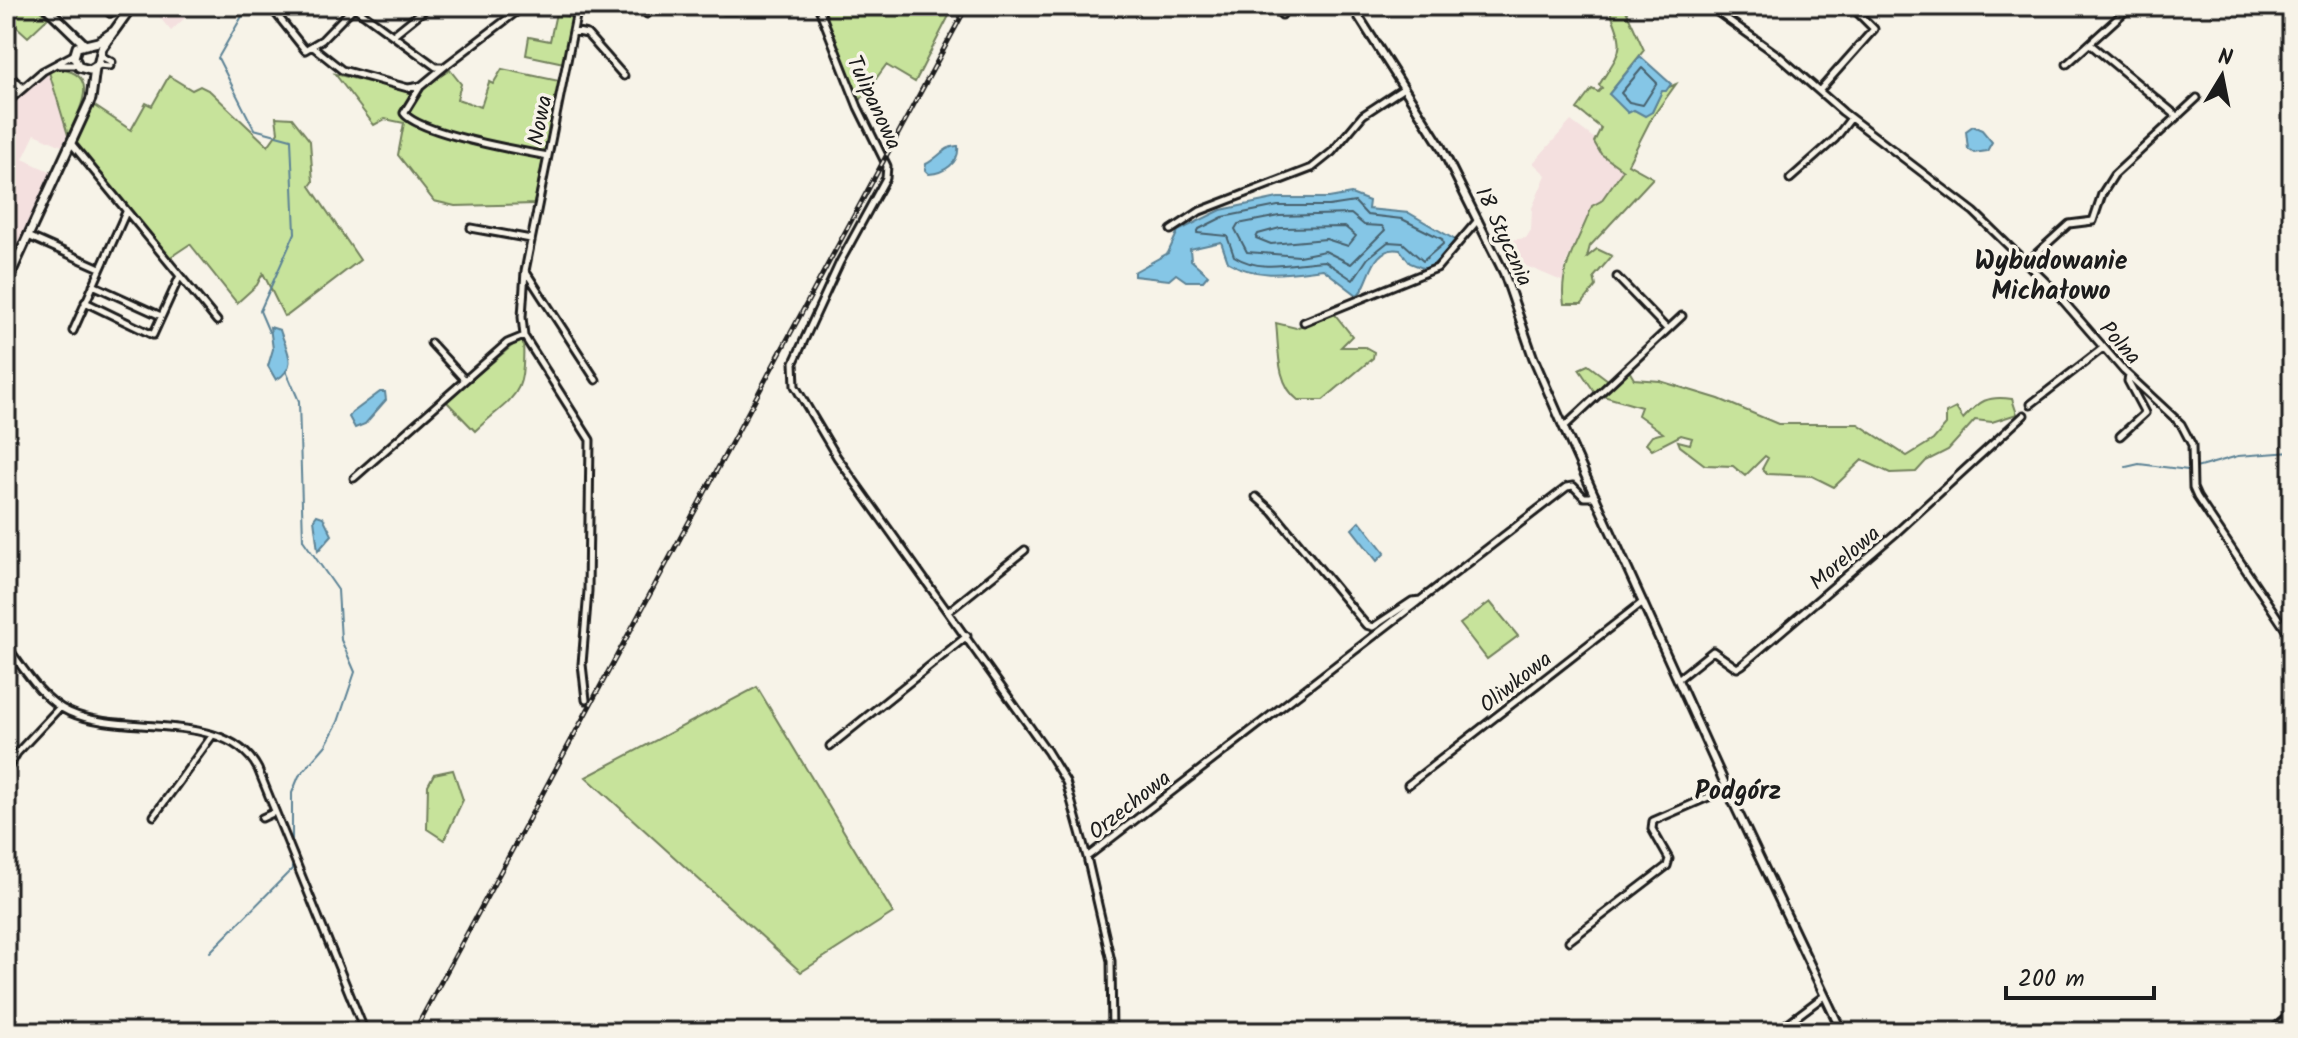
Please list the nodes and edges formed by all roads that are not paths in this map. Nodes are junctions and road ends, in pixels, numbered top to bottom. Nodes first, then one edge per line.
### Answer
1 (45, 6) edge
2 (102, 6) edge
3 (118, 6) edge
4 (131, 6) edge
5 (270, 6) edge
6 (354, 6) edge
7 (429, 6) edge
8 (524, 6) edge
9 (545, 6) edge
10 (641, 6) edge
11 (721, 6) edge
12 (742, 6) edge
13 (818, 6) edge
14 (1273, 6) edge
15 (1352, 6) edge
16 (1709, 6) edge
17 (2131, 6) edge
18 (578, 9) edge
19 (1858, 13) dead end
20 (647, 14) dead end
21 (1282, 15) dead end
22 (114, 31) junction
23 (573, 31) junction
24 (392, 35) junction
25 (2090, 44) junction
26 (312, 46) junction
27 (81, 47) junction
28 (101, 54) junction
29 (2067, 64) dead end
30 (54, 65) junction
31 (96, 67) junction
32 (444, 67) junction
33 (80, 68) junction
34 (6, 73) edge
35 (624, 76) dead end
36 (421, 87) junction
37 (23, 88) junction
38 (1404, 88) junction
39 (1819, 91) junction
40 (2197, 98) dead end
41 (6, 103) edge
42 (86, 108) junction
43 (2177, 116) junction
44 (1851, 118) junction
45 (70, 142) junction
46 (548, 156) junction
47 (1790, 179) dead end
48 (126, 212) junction
49 (1478, 220) junction
50 (471, 228) dead end
51 (1171, 230) dead end
52 (28, 236) junction
53 (531, 239) junction
54 (2026, 263) junction
55 (100, 268) junction
56 (525, 271) junction
57 (1617, 277) dead end
58 (179, 278) junction
59 (6, 284) edge
60 (93, 285) junction
61 (85, 302) junction
62 (161, 316) junction
63 (1682, 316) dead end
64 (217, 321) dead end
65 (1304, 322) dead end
66 (1667, 329) junction
67 (73, 331) dead end
68 (524, 336) junction
69 (431, 343) dead end
70 (2103, 348) junction
71 (2129, 376) junction
72 (465, 380) junction
73 (596, 380) dead end
74 (795, 386) joint
75 (2031, 404) dead end
76 (2024, 415) dead end
77 (1564, 427) junction
78 (2120, 436) dead end
79 (354, 478) dead end
80 (1256, 497) dead end
81 (1596, 497) junction
82 (1025, 550) dead end
83 (1422, 600) junction
84 (1643, 602) junction
85 (949, 611) junction
86 (967, 636) junction
87 (2292, 639) edge
88 (6, 645) edge
89 (1678, 679) junction
90 (586, 700) dead end
91 (60, 707) junction
92 (212, 736) junction
93 (830, 746) dead end
94 (6, 772) edge
95 (1408, 785) dead end
96 (1727, 789) junction
97 (275, 812) junction
98 (154, 816) dead end
99 (262, 818) dead end
100 (1087, 857) junction
101 (1569, 941) dead end
102 (1824, 996) junction
103 (2292, 1013) edge
104 (365, 1032) edge
105 (1112, 1032) edge
106 (1776, 1032) edge
107 (1842, 1032) edge
108 (2270, 1032) edge

1 - 27 main road
2 - 3 street
4 - 22 main road
5 - 26 street
6 - 24 street
6 - 26 street
7 - 24 street
8 - 32 street
9 - 18 street
10 - 20 street
11 - 12 street
13 - 74 street, Tulipanowa
14 - 21 street
15 - 38 street, 18 Stycznia
16 - 39 street, Polna
17 - 25 street
18 - 23 street, Nowa
19 - 39 street
22 - 27 main road
22 - 28 main road
23 - 35 street
23 - 46 street, Nowa
24 - 32 street
25 - 29 street
25 - 43 street
26 - 36 street
27 - 28 main road
27 - 30 street
27 - 33 main road
28 - 31 main road
28 - 31 street
30 - 33 street
30 - 37 street
31 - 33 main road
31 - 42 main road
32 - 36 street
33 - 42 main road
34 - 37 street
36 - 46 street
37 - 41 street
38 - 49 street, 18 Stycznia
38 - 51 street
39 - 44 street, Polna
40 - 43 street
42 - 45 main road
43 - 54 street
44 - 47 street
44 - 54 street, Polna
45 - 48 street
45 - 52 main road
46 - 53 street, Nowa
48 - 55 street
48 - 58 street
49 - 65 street
49 - 77 street, 18 Stycznia
50 - 53 street
52 - 55 street
52 - 59 main road
53 - 56 street, Nowa
54 - 70 street, Polna
55 - 60 street
56 - 68 street, Nowa
56 - 73 street
57 - 66 street
58 - 62 street
58 - 64 street
60 - 61 street
60 - 62 street
61 - 62 street
61 - 67 street
63 - 66 street
66 - 77 street
68 - 72 street
68 - 90 street
69 - 72 street
70 - 71 street, Polna
70 - 75 street
71 - 78 street
71 - 87 street, Polna
72 - 79 street
74 - 85 street, Orzechowa
76 - 89 street, Morelowa
77 - 81 street, 18 Stycznia
80 - 83 street
81 - 83 street, Orzechowa
81 - 84 street, 18 Stycznia
82 - 85 street
83 - 100 street, Orzechowa
84 - 89 street, 18 Stycznia
84 - 95 street, Oliwkowa
85 - 86 street, Orzechowa
86 - 93 street
86 - 100 street, Orzechowa
88 - 91 street
89 - 96 street, 18 Stycznia
91 - 92 street
91 - 94 street
92 - 97 street
92 - 98 street
96 - 101 street
96 - 102 street, 18 Stycznia
97 - 99 street
97 - 104 street
100 - 105 street
102 - 106 street
102 - 107 street, 18 Stycznia
103 - 108 street

